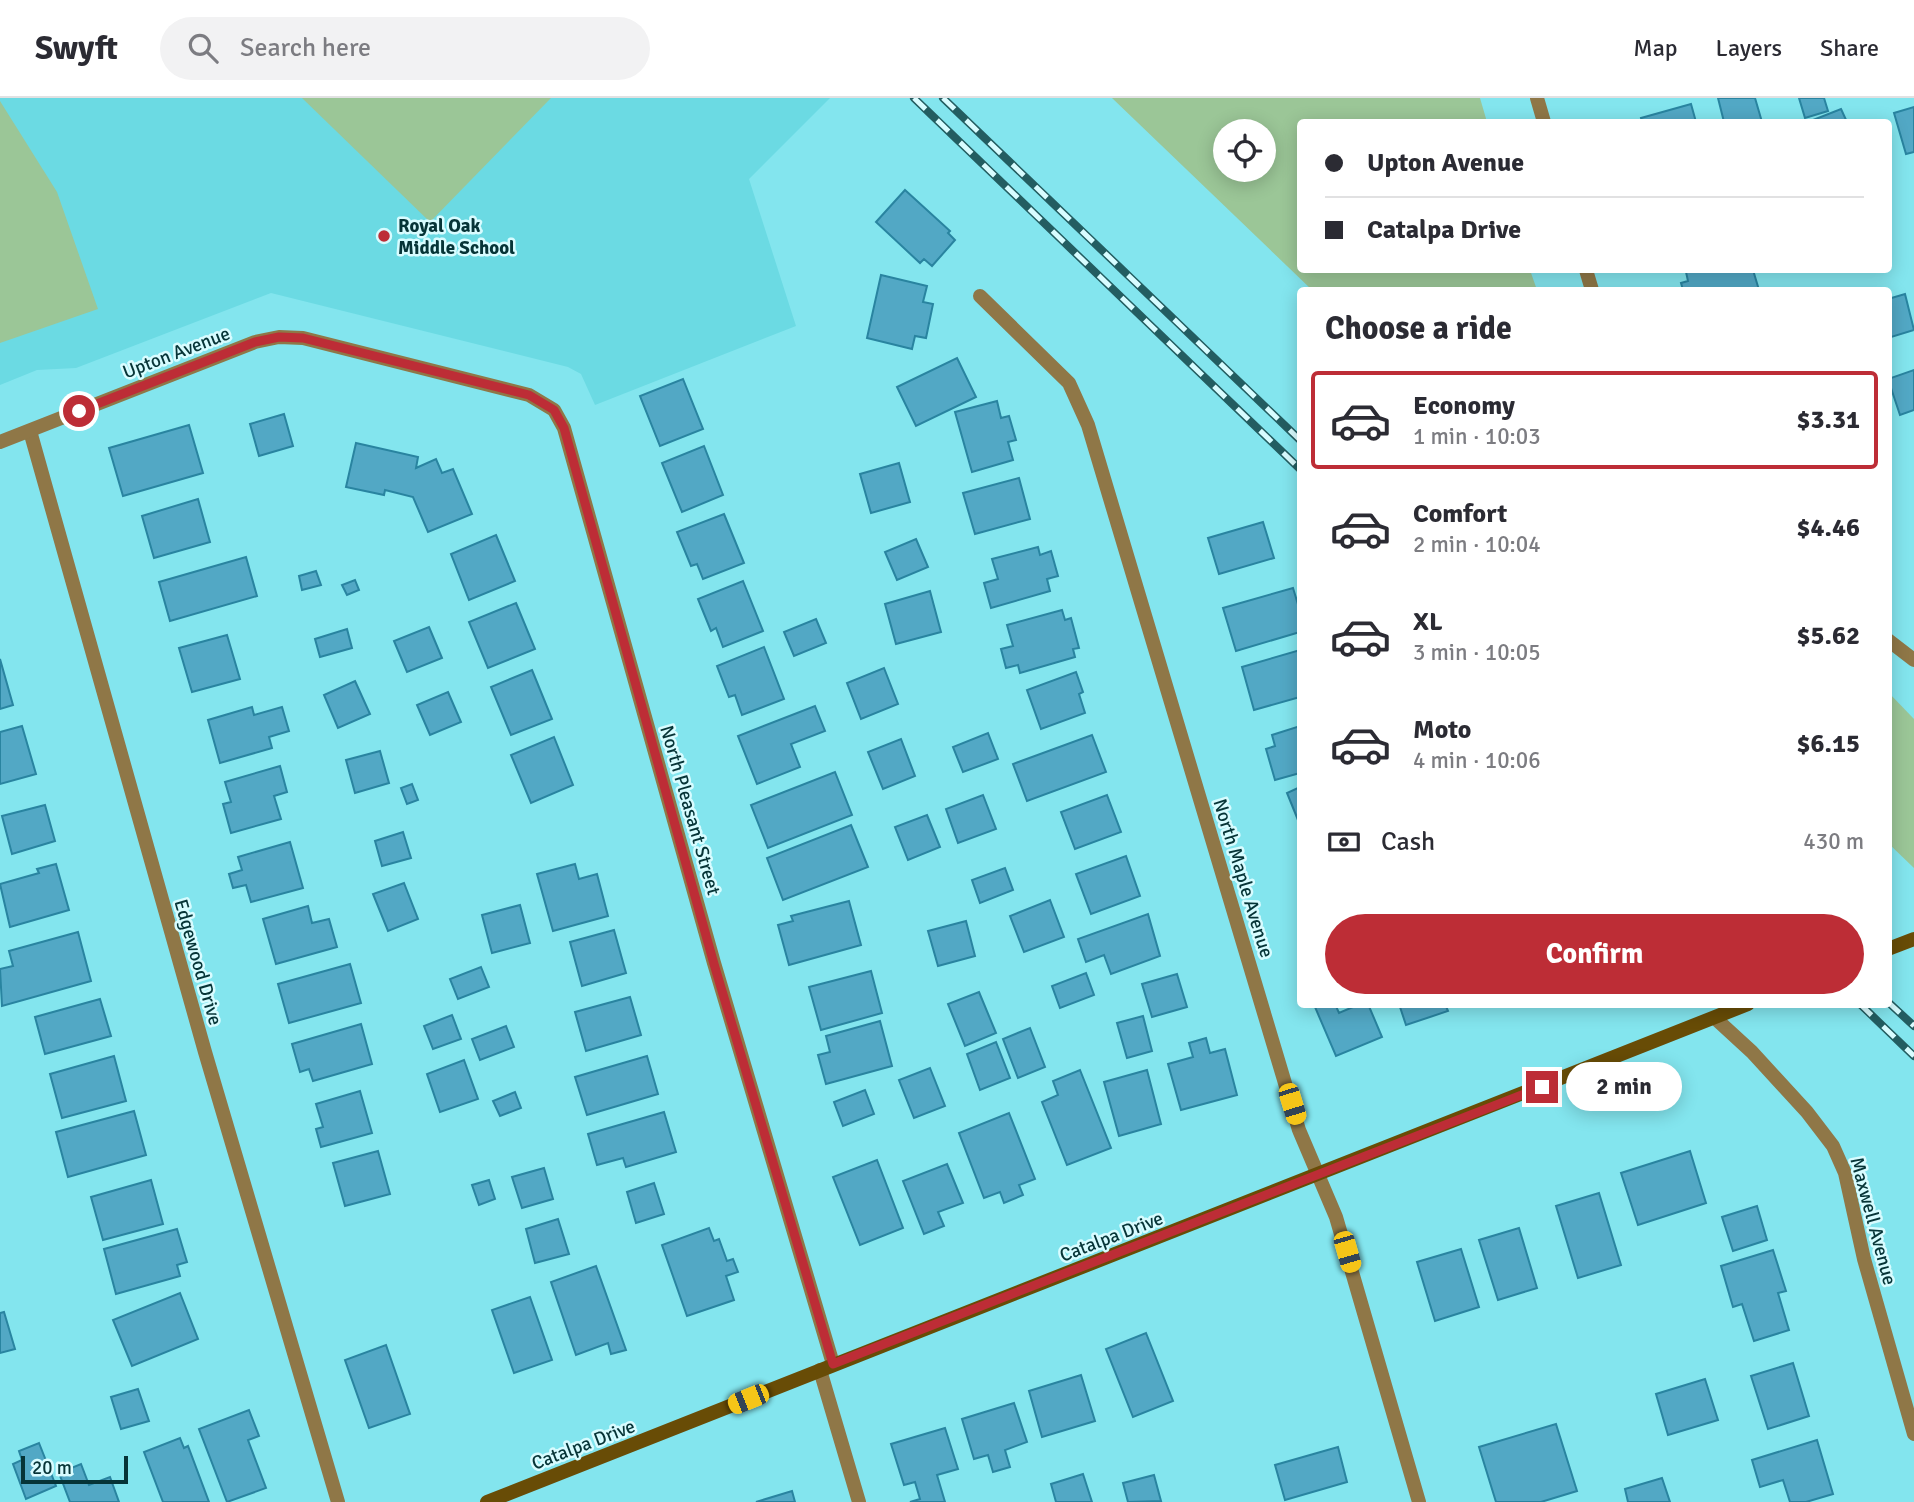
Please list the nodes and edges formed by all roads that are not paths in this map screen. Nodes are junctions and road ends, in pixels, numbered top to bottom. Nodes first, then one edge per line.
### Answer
1 (1537, 98) edge
2 (1543, 119) edge
3 (981, 296) dead end
4 (413, 366) joint
5 (30, 431) junction
6 (0, 442) edge
7 (1892, 643) edge
8 (1914, 660) edge
9 (1914, 939) edge
10 (1892, 947) edge
11 (1739, 1008) edge
12 (1715, 1018) junction
13 (1319, 1175) junction
14 (826, 1367) junction
15 (1914, 1434) edge
16 (338, 1502) edge
17 (487, 1502) edge
18 (859, 1502) edge
19 (1419, 1502) edge

1 - 2 street
3 - 13 street, North Maple Avenue
4 - 5 street, Upton Avenue
4 - 14 street, North Pleasant Street
5 - 6 street, Upton Avenue
5 - 16 street, Edgewood Drive
7 - 8 street
9 - 10 street
11 - 12 street, Catalpa Drive
12 - 13 street, Catalpa Drive
12 - 15 street, Maxwell Avenue
13 - 14 street, Catalpa Drive
13 - 19 street, North Maple Avenue
14 - 17 street, Catalpa Drive
14 - 18 street, North Pleasant Street

